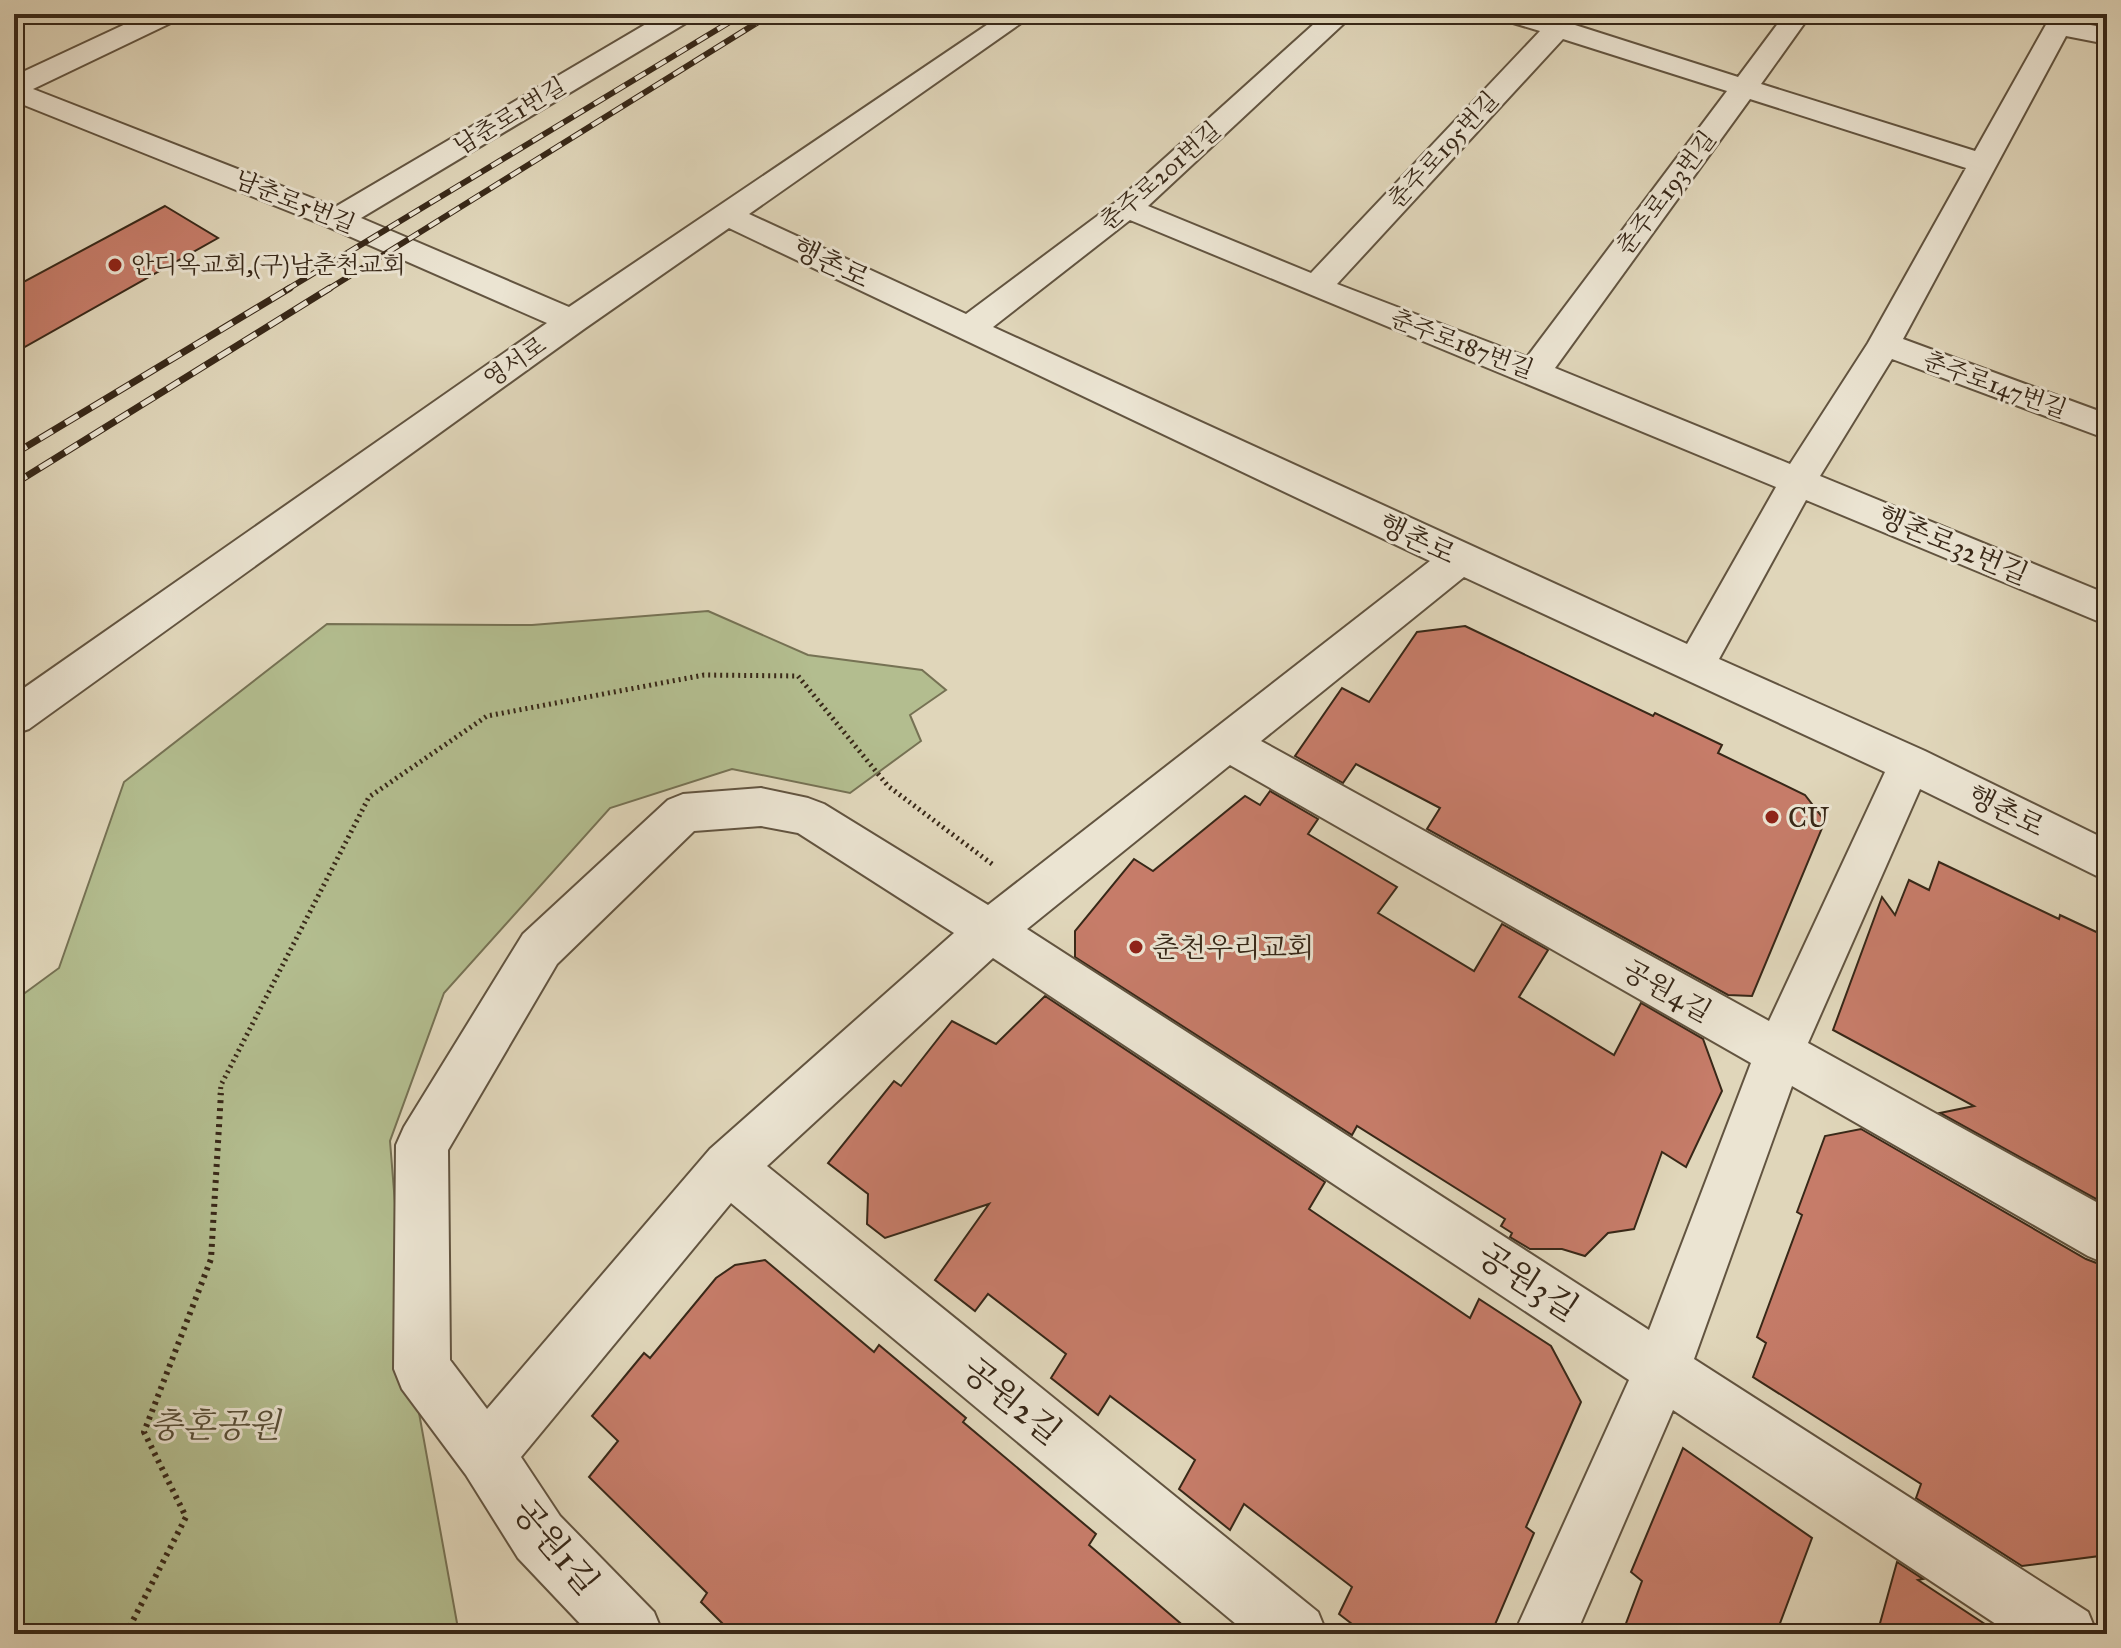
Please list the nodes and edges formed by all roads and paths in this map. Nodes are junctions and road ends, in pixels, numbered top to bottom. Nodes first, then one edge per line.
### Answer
1 (168, 14) edge
2 (682, 14) edge
3 (1021, 14) edge
4 (1341, 14) edge
5 (1512, 14) edge
6 (1798, 14) edge
7 (1564, 21) edge
8 (2062, 21) edge
9 (2107, 36) edge
10 (18, 81) edge
11 (1744, 87) junction
12 (1985, 164) junction
13 (1127, 208) junction
14 (728, 216) junction
15 (337, 219) junction
16 (1316, 287) junction
17 (572, 321) junction
18 (971, 327) junction
19 (1884, 344) junction
20 (1534, 372) junction
21 (2107, 427) edge
22 (1798, 481) junction
23 (1460, 559) junction
24 (2107, 610) edge
25 (1694, 668) junction
26 (14, 717) edge
27 (1228, 743) junction
28 (1910, 764) junction
29 (2107, 861) edge
30 (990, 931) junction
31 (1779, 1054) junction
32 (728, 1167) junction
33 (2107, 1237) edge
34 (1662, 1370) junction
35 (486, 1455) junction
36 (632, 1634) edge
37 (1296, 1634) edge
38 (1545, 1634) edge
39 (2066, 1634) edge

1 - 10 street, 남춘로5번길
2 - 15 street, 남춘로1번길
3 - 14 street, 영서로
4 - 13 street, 춘주로201번길
5 - 7 street
6 - 11 street, 춘주로193번길
7 - 11 street
7 - 16 street, 춘주로195번길
8 - 9 street
8 - 12 street
10 - 15 street, 남춘로5번길
11 - 12 street
11 - 20 street, 춘주로193번길
12 - 19 street
13 - 16 street, 춘주로187번길
13 - 18 street, 춘주로201번길
14 - 17 street, 영서로
14 - 18 street, 행촌로
15 - 17 street, 남춘로5번길
16 - 20 street, 춘주로187번길
17 - 26 street, 영서로
18 - 23 street, 행촌로
19 - 21 street, 춘주로147번길
19 - 22 street
20 - 22 street, 춘주로187번길
22 - 24 street, 행촌로32번길
22 - 25 street
23 - 25 street, 행촌로
23 - 27 street
25 - 28 street, 행촌로
27 - 30 street
27 - 31 street, 공원4길
28 - 29 street, 행촌로
28 - 31 street
30 - 32 street
30 - 34 street, 공원3길
30 - 35 street, 공원3길
31 - 33 street, 공원4길
31 - 34 street
32 - 35 street
32 - 37 street, 공원2길
34 - 38 street
34 - 39 street, 공원3길
35 - 36 street, 공원1길

